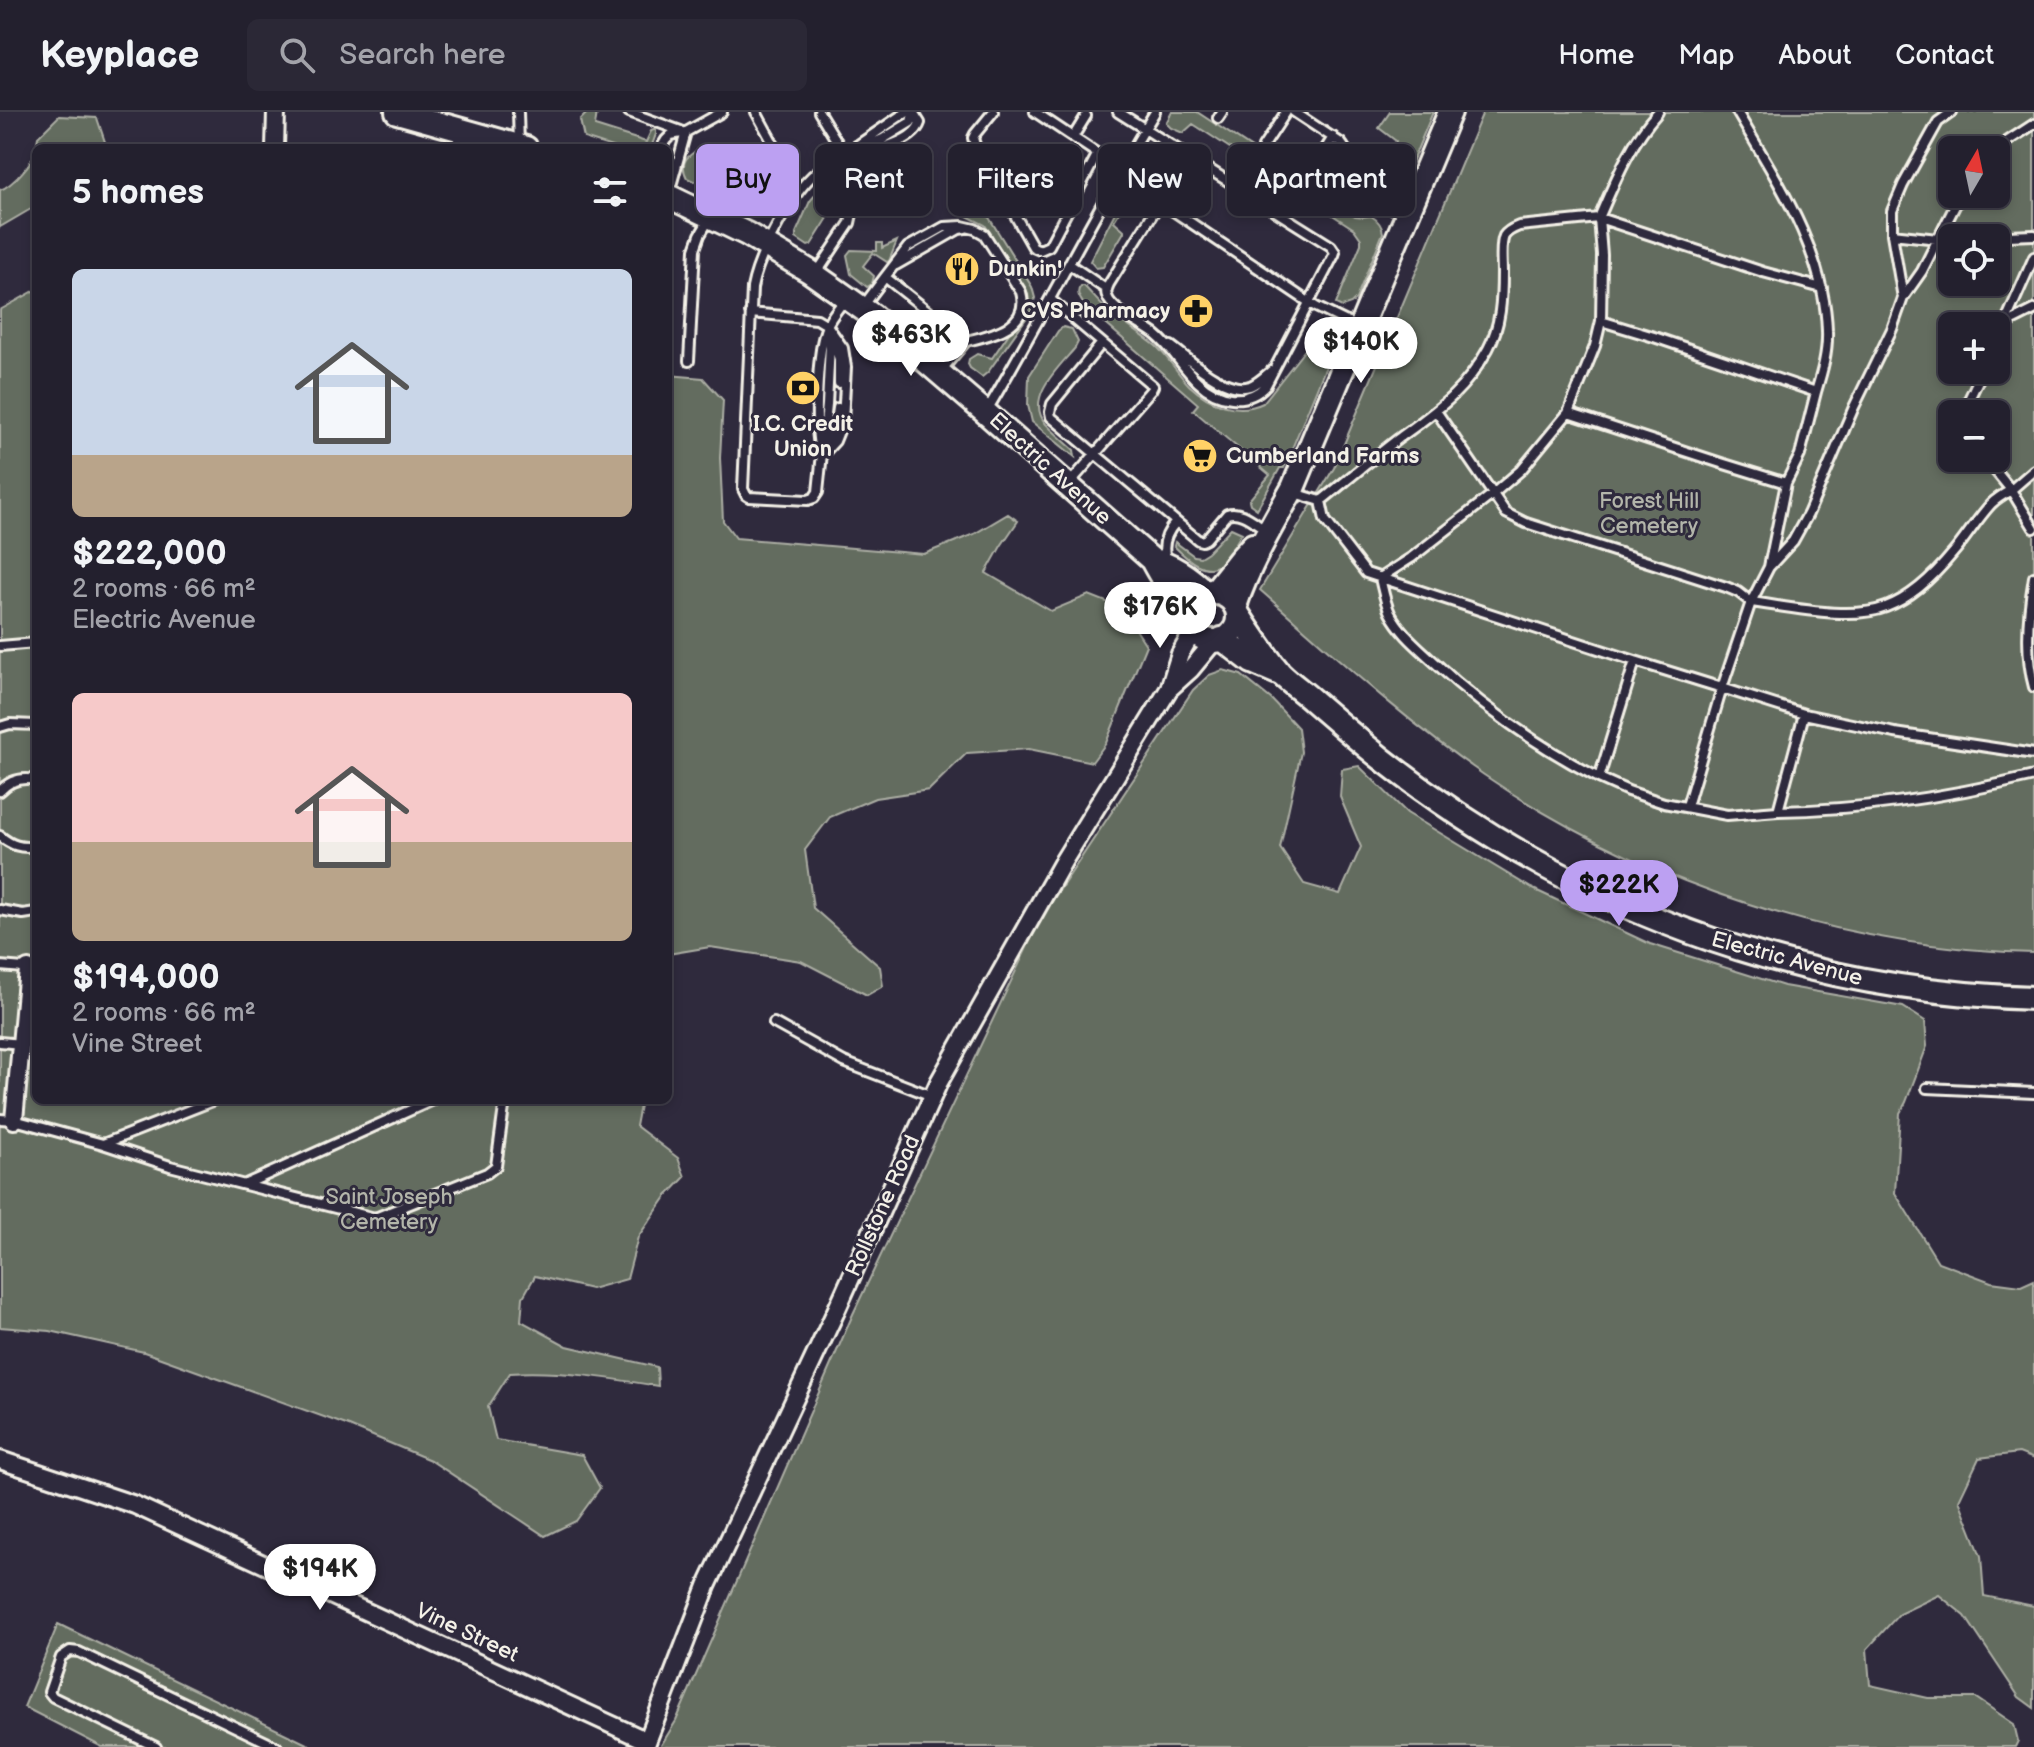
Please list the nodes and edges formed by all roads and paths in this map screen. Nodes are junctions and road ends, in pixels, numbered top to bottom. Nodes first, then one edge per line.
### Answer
1 (276, 112) edge
2 (397, 112) edge
3 (518, 112) edge
4 (629, 112) edge
5 (722, 112) edge
6 (756, 112) edge
7 (819, 112) edge
8 (906, 112) edge
9 (912, 112) edge
10 (993, 112) edge
11 (1035, 112) edge
12 (1118, 112) edge
13 (1155, 112) edge
14 (1286, 112) edge
15 (1294, 112) edge
16 (1450, 112) edge
17 (1658, 112) edge
18 (1737, 112) edge
19 (1952, 112) edge
20 (1086, 116) dead end
21 (429, 117) edge
22 (2034, 124) edge
23 (1145, 129) junction
24 (686, 132) junction
25 (1073, 137) junction
26 (1333, 137) junction
27 (458, 139) edge
28 (2010, 140) edge
29 (275, 144) edge
30 (499, 144) edge
31 (523, 144) edge
32 (664, 144) edge
33 (773, 144) edge
34 (838, 144) edge
35 (859, 144) edge
36 (892, 144) edge
37 (1168, 144) edge
38 (1265, 144) edge
39 (1329, 144) edge
40 (1211, 171) edge
41 (815, 175) edge
42 (672, 182) edge
43 (799, 191) edge
44 (672, 198) edge
45 (696, 209) edge
46 (711, 216) joint
47 (784, 216) edge
48 (852, 216) edge
49 (1152, 216) edge
50 (1181, 216) edge
51 (1406, 217) junction
52 (1599, 218) junction
53 (1892, 234) junction
54 (2034, 235) edge
55 (2010, 236) edge
56 (1938, 239) joint
57 (767, 246) junction
58 (2034, 257) edge
59 (1069, 264) junction
60 (815, 275) junction
61 (885, 277) junction
62 (1822, 288) junction
63 (1107, 290) junction
64 (1903, 298) junction
65 (1050, 299) junction
66 (854, 302) junction
67 (1310, 303) junction
68 (2034, 310) edge
69 (2010, 312) edge
70 (750, 313) junction
71 (1601, 321) junction
72 (2010, 322) edge
73 (827, 325) junction
74 (1360, 329) junction
75 (966, 341) junction
76 (1102, 343) junction
77 (689, 361) dead end
78 (940, 373) junction
79 (1816, 392) junction
80 (1436, 411) junction
81 (986, 413) junction
82 (1568, 413) junction
83 (1096, 455) junction
84 (821, 456) junction
85 (2034, 470) edge
86 (1996, 472) edge
87 (1786, 483) junction
88 (1068, 485) junction
89 (2011, 490) junction
90 (1291, 492) junction
91 (1493, 494) junction
92 (1321, 501) junction
93 (1176, 522) junction
94 (2034, 528) edge
95 (1268, 530) junction
96 (1161, 563) junction
97 (1769, 567) junction
98 (2034, 577) edge
99 (1380, 578) junction
100 (1210, 594) junction
101 (1751, 602) junction
102 (1236, 610) junction
103 (1192, 626) junction
104 (1218, 640) junction
105 (32, 643) edge
106 (0, 646) edge
107 (1635, 661) junction
108 (1282, 674) junction
109 (2034, 687) edge
110 (1722, 688) junction
111 (1169, 689) junction
112 (1804, 714) junction
113 (32, 725) edge
114 (0, 727) edge
115 (2034, 754) edge
116 (2034, 776) edge
117 (1599, 778) junction
118 (32, 780) edge
119 (0, 791) edge
120 (1687, 806) junction
121 (1778, 811) junction
122 (0, 836) edge
123 (32, 847) edge
124 (0, 910) edge
125 (32, 913) edge
126 (0, 966) edge
127 (32, 969) edge
128 (2034, 998) edge
129 (774, 1023) dead end
130 (0, 1042) edge
131 (21, 1044) junction
132 (1927, 1088) dead end
133 (2034, 1093) edge
134 (932, 1096) junction
135 (205, 1104) edge
136 (424, 1104) edge
137 (504, 1104) edge
138 (7, 1120) edge
139 (103, 1144) junction
140 (245, 1184) junction
141 (0, 1460) edge
142 (646, 1744) edge
143 (156, 1747) edge
144 (277, 1747) edge

1 - 29 street
2 - 21 main road
3 - 31 lane
4 - 24 lane
5 - 24 lane
6 - 33 lane
7 - 34 lane
8 - 35 lane
9 - 36 lane
10 - 25 lane
11 - 25 lane
12 - 23 lane
13 - 23 lane
14 - 38 lane
15 - 26 lane
16 - 51 main road
17 - 52 lane
18 - 62 lane
19 - 53 lane
20 - 25 lane
21 - 27 main road
22 - 28 lane
23 - 37 lane
23 - 59 lane
24 - 32 lane
24 - 42 lane
26 - 39 lane
26 - 51 lane
27 - 30 main road
40 - 67 lane
41 - 43 lane
44 - 45 main road, Electric Avenue
46 - 57 main road, Electric Avenue
46 - 77 lane
47 - 57 lane
48 - 60 lane
49 - 63 lane
50 - 67 lane
51 - 74 main road
52 - 62 lane
52 - 71 lane
52 - 80 lane
53 - 56 lane
53 - 64 lane
54 - 55 lane
56 - 64 lane
57 - 60 main road, Electric Avenue
57 - 70 lane
58 - 69 lane
59 - 63 lane
59 - 65 lane
60 - 66 main road, Electric Avenue
61 - 66 lane
61 - 75 lane
61 - 75 lane
62 - 79 lane
63 - 67 lane
64 - 97 lane
65 - 76 lane
65 - 81 lane
66 - 73 lane
66 - 78 main road, Electric Avenue
67 - 74 lane
68 - 72 lane
70 - 73 lane
70 - 84 lane
71 - 79 lane
71 - 82 lane
73 - 84 lane
73 - 84 lane
74 - 90 main road
75 - 78 lane
76 - 83 lane
76 - 83 lane
78 - 81 main road, Electric Avenue
79 - 87 lane
80 - 91 lane
80 - 92 lane
81 - 88 main road, Electric Avenue
82 - 87 lane
82 - 91 lane
83 - 88 lane
83 - 93 lane
85 - 89 lane
86 - 89 lane
87 - 97 lane
88 - 96 main road, Electric Avenue
89 - 94 lane
89 - 101 lane
90 - 92 lane
90 - 95 main road
91 - 99 lane
91 - 101 lane
92 - 99 lane
93 - 95 lane
93 - 96 lane
95 - 100 main road
95 - 102 main road
96 - 100 main road, Electric Avenue
96 - 103 main road, Electric Avenue
97 - 101 lane
98 - 109 lane
99 - 107 lane
99 - 117 lane
100 - 102 main road
100 - 103 main road
101 - 110 lane
102 - 104 main road
102 - 108 main road, Electric Avenue
103 - 104 main road
103 - 111 street, Rollstone Road
104 - 108 main road, Electric Avenue
104 - 111 street, Rollstone Road
105 - 106 lane
107 - 110 lane
107 - 117 lane
108 - 128 main road, Electric Avenue
110 - 112 lane
110 - 120 lane
111 - 134 street, Rollstone Road
112 - 115 lane
112 - 121 lane
113 - 114 lane
116 - 121 lane
117 - 120 lane
118 - 119 lane
120 - 121 lane
122 - 123 lane
124 - 125 lane
126 - 127 lane
127 - 131 street
129 - 134 lane
130 - 131 lane
131 - 138 street
132 - 133 lane
134 - 142 street, Rollstone Road
135 - 139 lane
136 - 140 lane
137 - 140 lane
138 - 139 lane
139 - 140 lane
141 - 142 street, Vine Street
143 - 144 lane

